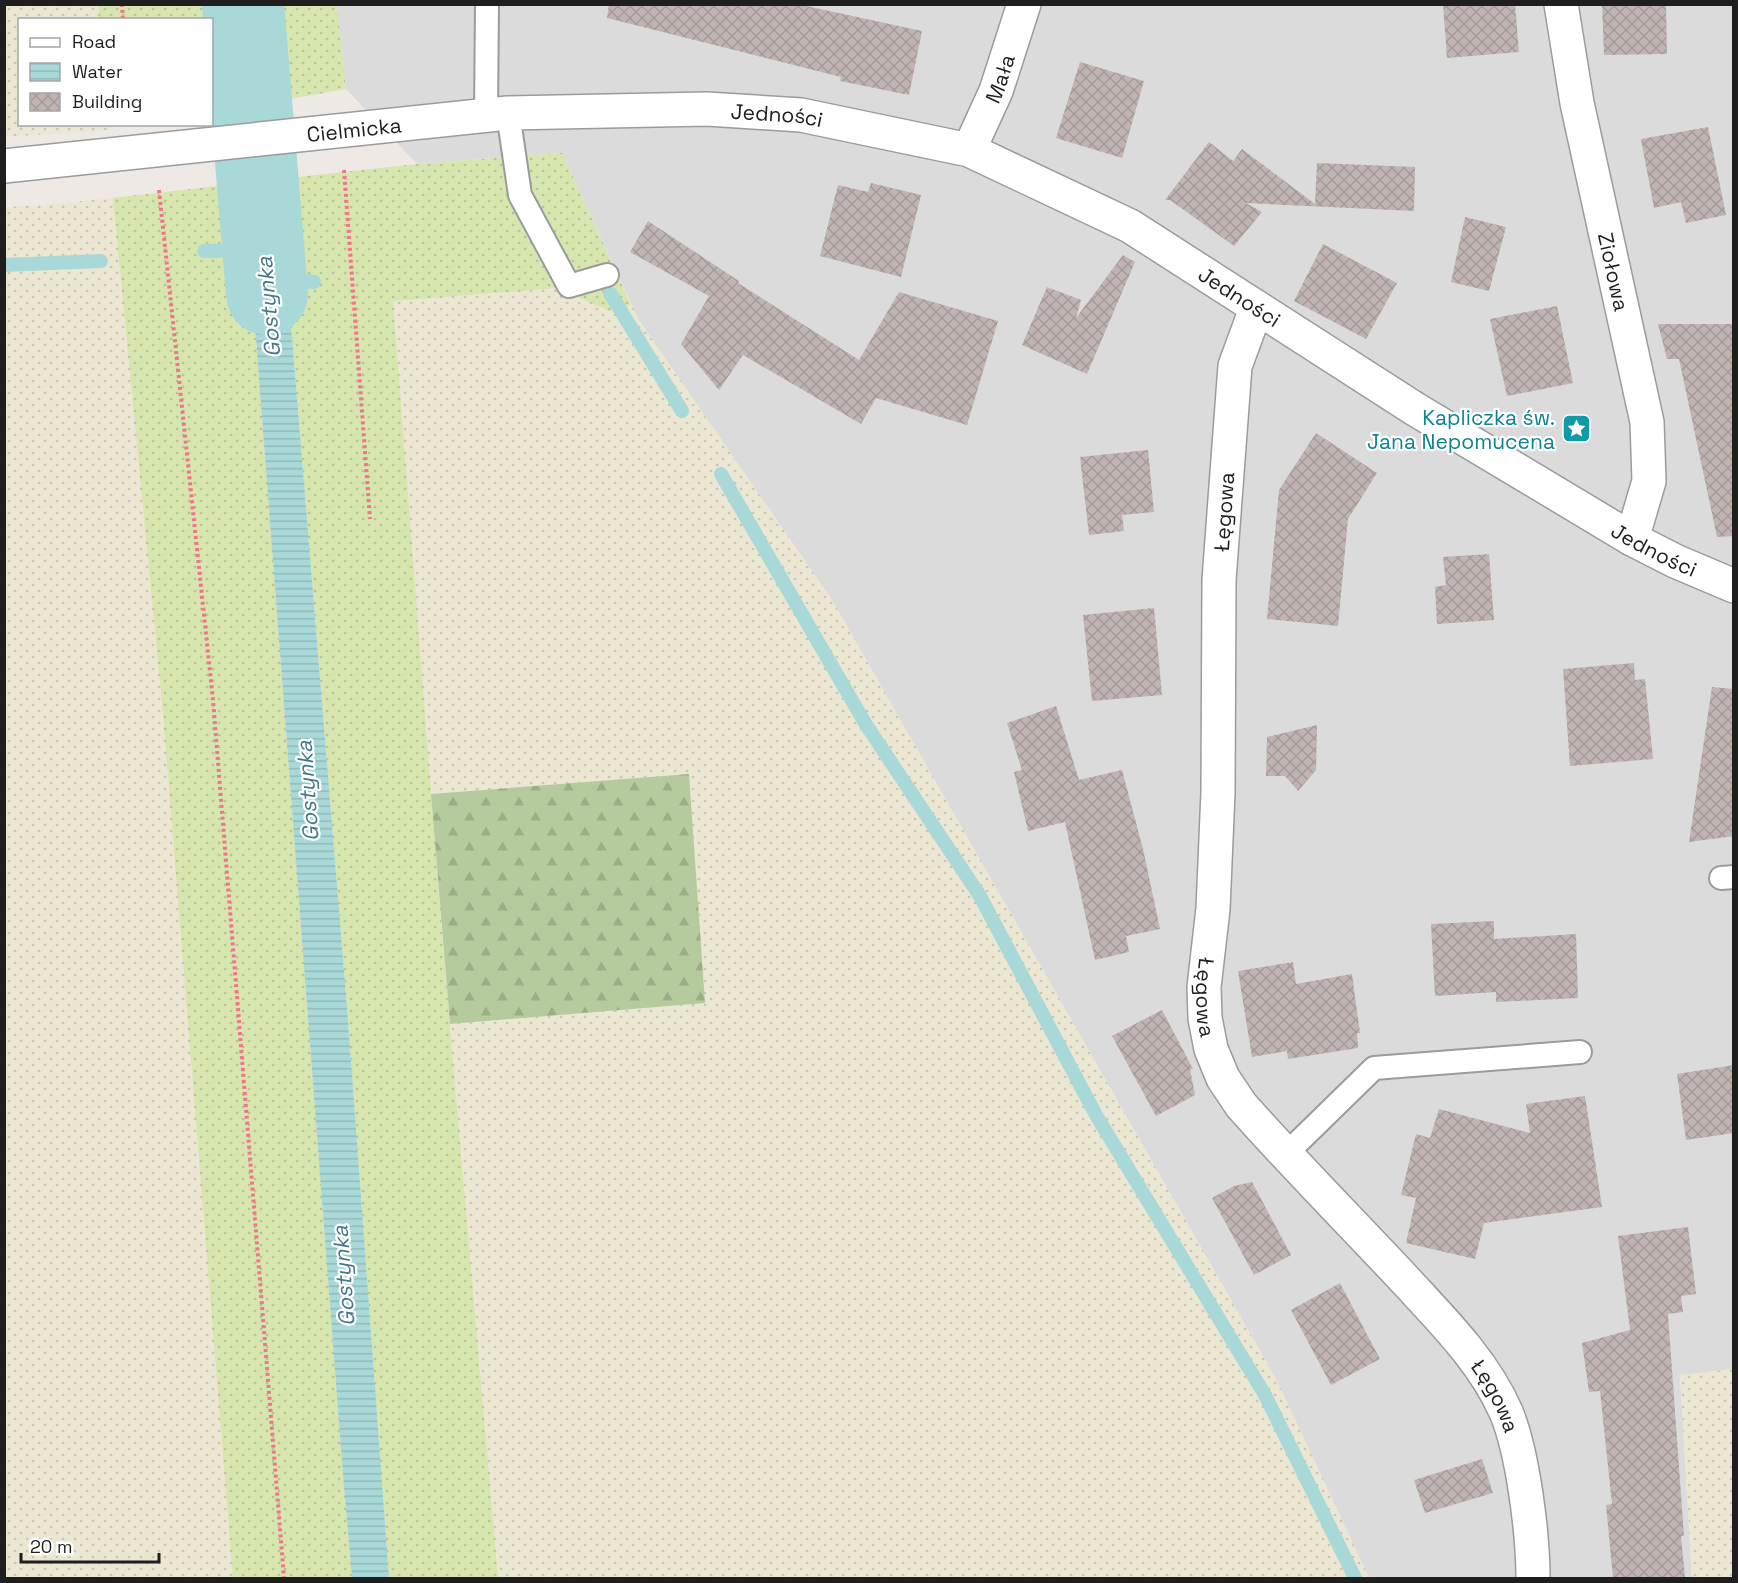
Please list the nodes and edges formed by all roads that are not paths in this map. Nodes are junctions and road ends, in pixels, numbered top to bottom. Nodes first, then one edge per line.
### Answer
1 (487, 4) edge
2 (1024, 4) edge
3 (1561, 4) edge
4 (707, 110) joint
5 (497, 114) junction
6 (969, 150) junction
7 (4, 166) edge
8 (607, 275) dead end
9 (1256, 309) junction
10 (1632, 539) junction
11 (1734, 586) edge
12 (1580, 1052) dead end
13 (1287, 1153) junction
14 (1533, 1578) edge

1 - 5 lane
2 - 6 street, Mała
3 - 10 street, Ziołowa
4 - 5 street, Cielmicka
4 - 6 street, Jedności
5 - 7 street, Cielmicka
5 - 8 lane
6 - 9 street, Jedności
9 - 10 street, Jedności
9 - 13 street, Łęgowa
10 - 11 street, Jedności
12 - 13 lane
13 - 14 street, Łęgowa

